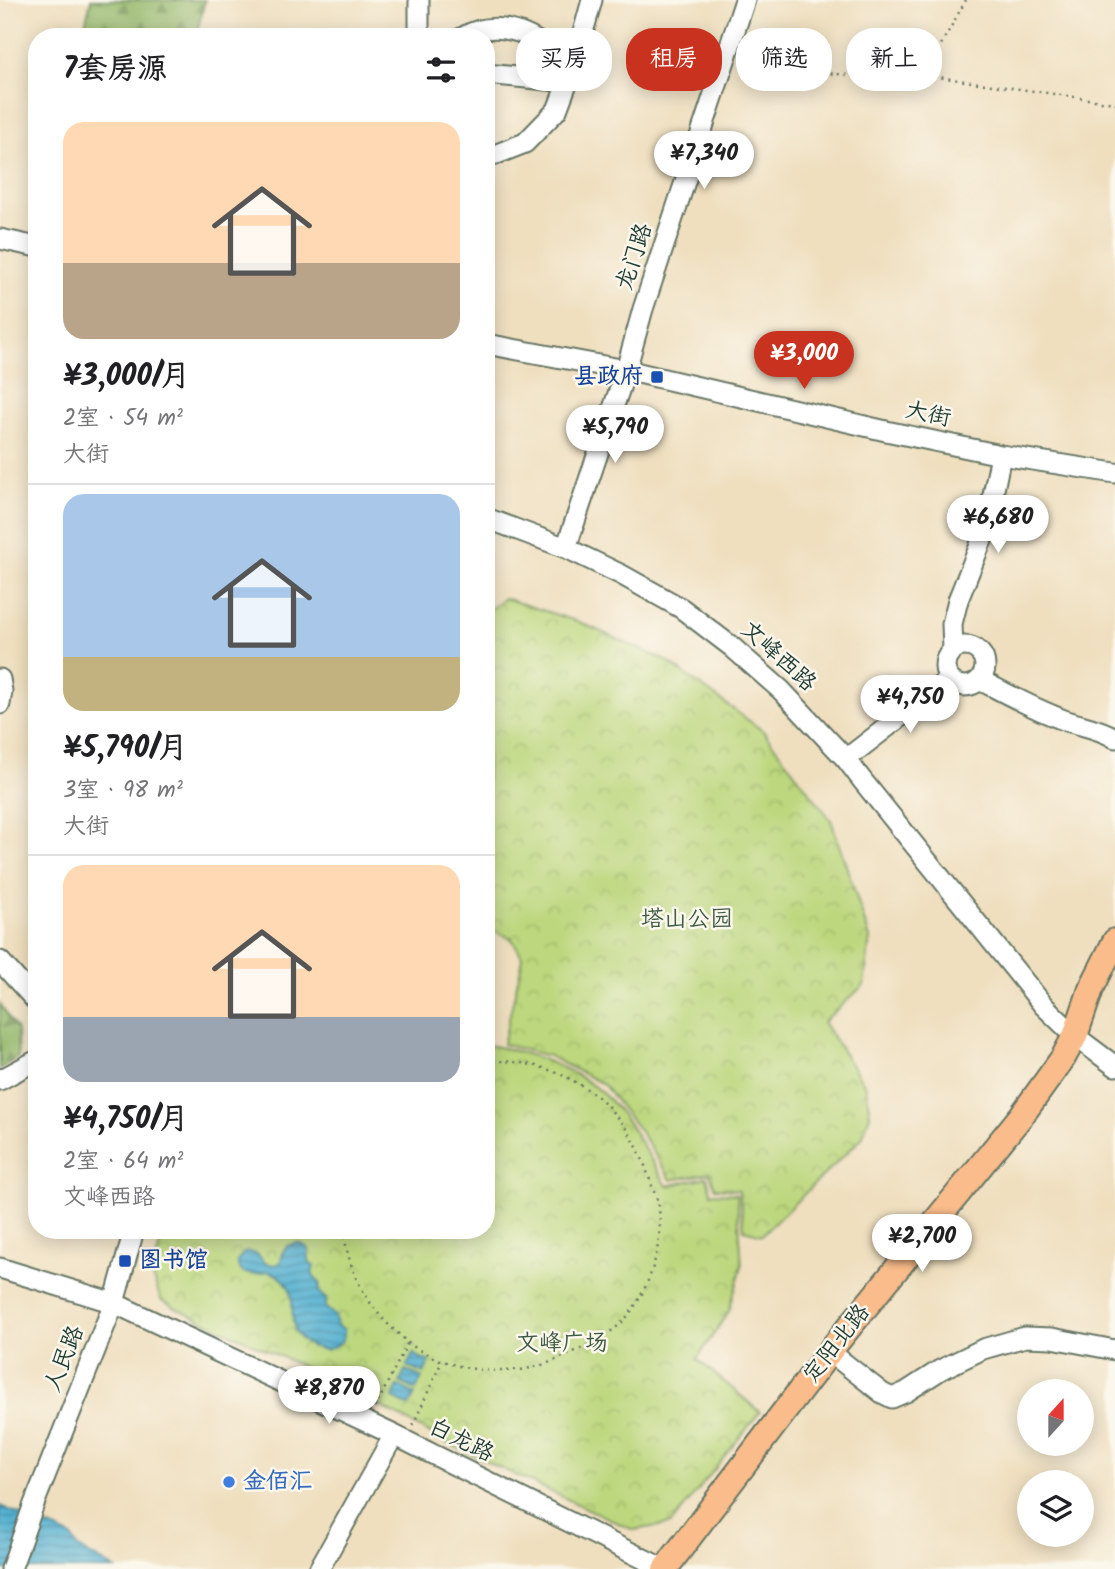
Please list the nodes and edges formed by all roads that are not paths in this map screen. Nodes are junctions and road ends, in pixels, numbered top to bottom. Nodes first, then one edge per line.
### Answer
1 (419, 0) edge
2 (592, 0) edge
3 (745, 0) edge
4 (419, 28) edge
5 (584, 28) edge
6 (495, 29) edge
7 (516, 32) edge
8 (495, 75) edge
9 (516, 77) edge
10 (564, 91) edge
11 (495, 154) edge
12 (0, 239) edge
13 (28, 245) edge
14 (495, 346) edge
15 (626, 370) junction
16 (1001, 455) junction
17 (1115, 473) edge
18 (495, 521) edge
19 (566, 548) junction
20 (953, 649) junction
21 (0, 679) edge
22 (949, 679) junction
23 (980, 680) junction
24 (0, 704) edge
25 (1115, 738) edge
26 (846, 759) junction
27 (1115, 941) edge
28 (0, 961) edge
29 (28, 992) edge
30 (1075, 1036) junction
31 (28, 1065) edge
32 (1115, 1066) edge
33 (0, 1080) edge
34 (132, 1239) edge
35 (0, 1268) edge
36 (114, 1303) junction
37 (1115, 1350) edge
38 (830, 1352) junction
39 (400, 1437) junction
40 (10, 1569) edge
41 (319, 1569) edge
42 (664, 1569) edge

1 - 4 street
2 - 5 street
3 - 15 street, 龙门路
6 - 7 street
8 - 9 street
10 - 11 street
12 - 13 street
14 - 15 street, 大街
15 - 16 street, 大街
15 - 19 street, 龙门路
16 - 17 street, 大街
16 - 20 street
18 - 19 street, 文峰西路
19 - 26 street, 文峰西路
20 - 22 street
20 - 23 street
21 - 24 street
22 - 23 street
22 - 26 street
23 - 25 street
26 - 30 street, 文峰西路
27 - 30 main road, 定阳北路
28 - 29 street
30 - 32 street, 文峰西路
30 - 38 main road, 定阳北路
31 - 33 street
34 - 36 street, 人民路
35 - 36 street, 白龙路
36 - 39 street, 白龙路
36 - 40 street, 人民路
37 - 38 street
38 - 42 main road, 定阳北路
39 - 41 street
39 - 42 street, 白龙路

